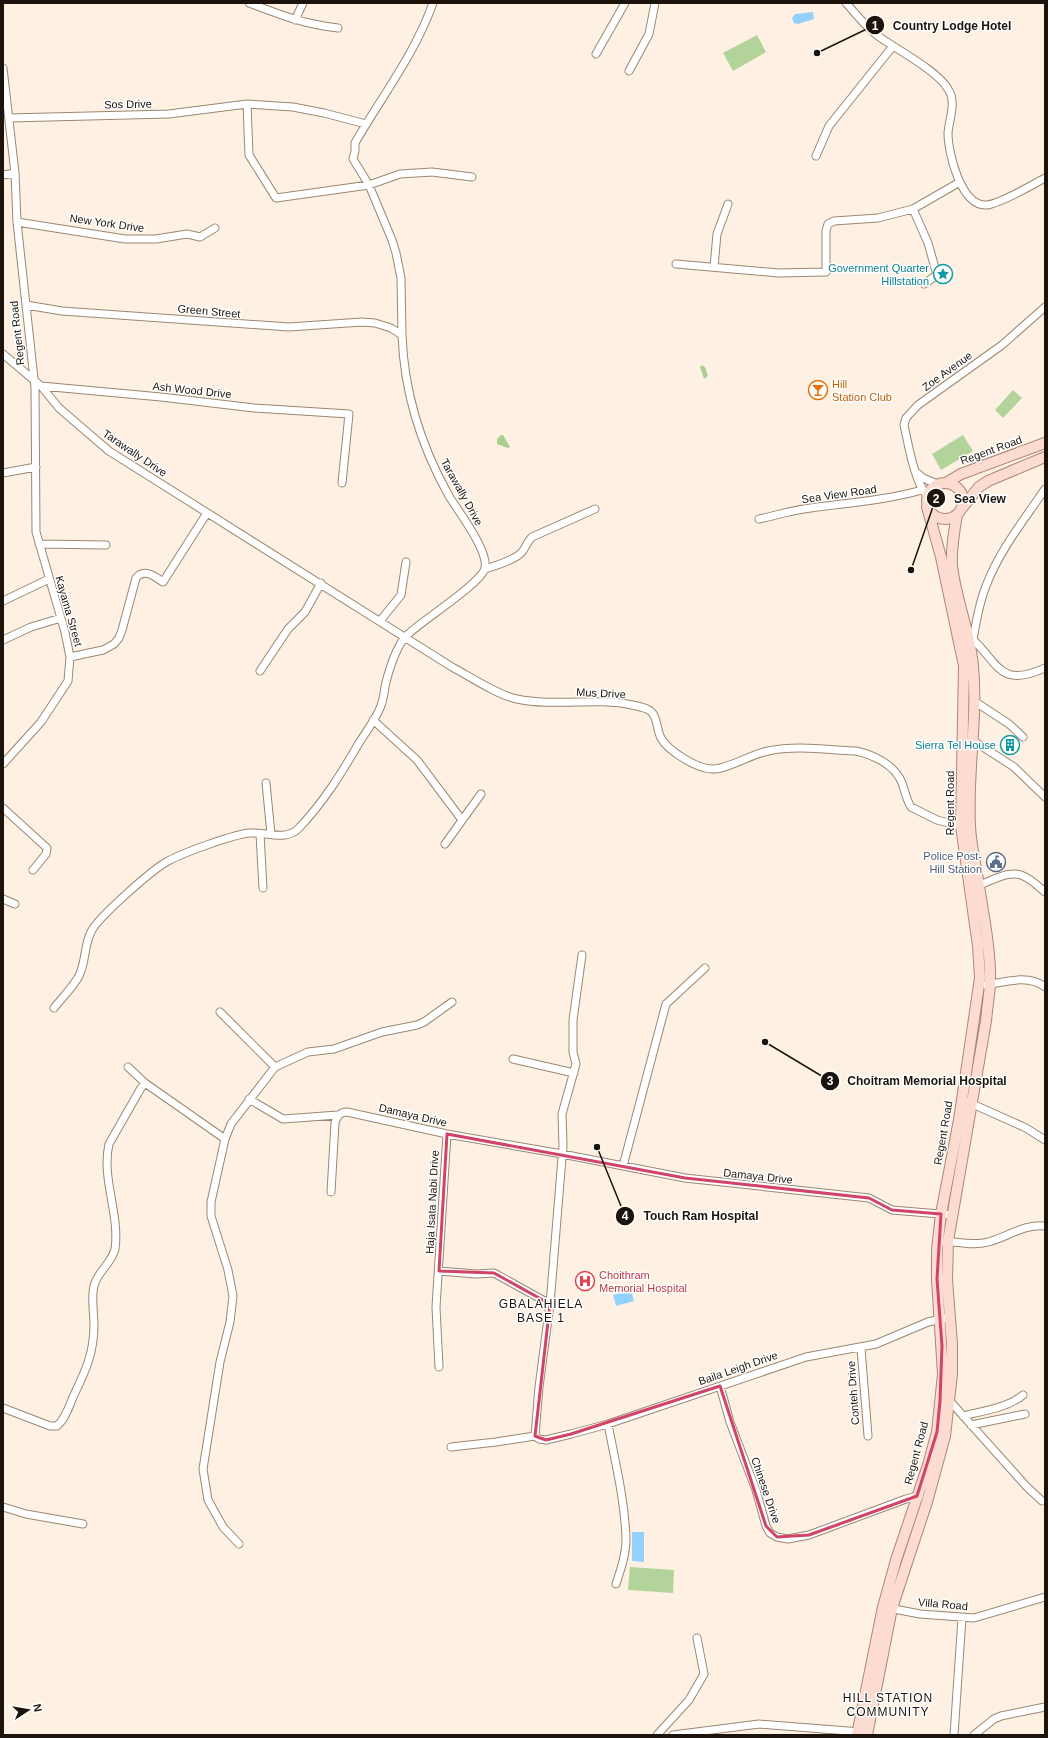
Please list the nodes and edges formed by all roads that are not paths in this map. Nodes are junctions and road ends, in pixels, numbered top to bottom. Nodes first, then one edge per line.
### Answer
1 (249, 3) edge
2 (303, 3) edge
3 (433, 3) edge
4 (625, 3) edge
5 (655, 3) edge
6 (846, 3) edge
7 (295, 20) junction
8 (338, 28) dead end
9 (893, 46) junction
10 (596, 54) dead end
11 (3, 68) edge
12 (629, 71) dead end
13 (4, 92) edge
14 (248, 104) junction
15 (9, 118) junction
16 (366, 124) junction
17 (816, 156) dead end
18 (15, 173) junction
19 (3, 175) edge
20 (472, 177) dead end
21 (1045, 178) edge
22 (960, 182) junction
23 (369, 186) junction
24 (728, 204) dead end
25 (913, 209) junction
26 (18, 222) junction
27 (215, 228) dead end
28 (676, 264) dead end
29 (714, 267) junction
30 (924, 284) dead end
31 (26, 305) junction
32 (1045, 307) edge
33 (402, 335) junction
34 (3, 354) edge
35 (34, 381) junction
36 (41, 386) junction
37 (1045, 443) edge
38 (1045, 457) edge
39 (36, 467) junction
40 (3, 473) edge
41 (916, 473) junction
42 (342, 483) dead end
43 (942, 483) junction
44 (1045, 489) edge
45 (925, 493) junction
46 (927, 507) junction
47 (595, 509) dead end
48 (959, 511) junction
49 (207, 513) junction
50 (759, 520) dead end
51 (37, 538) junction
52 (106, 545) dead end
53 (406, 562) dead end
54 (485, 569) junction
55 (49, 580) junction
56 (321, 583) junction
57 (3, 601) edge
58 (61, 618) junction
59 (380, 621) junction
60 (957, 631) junction
61 (405, 637) junction
62 (971, 638) junction
63 (3, 640) edge
64 (70, 656) junction
65 (1045, 668) edge
66 (260, 671) dead end
67 (974, 701) junction
68 (373, 720) junction
69 (1023, 737) dead end
70 (972, 740) junction
71 (3, 764) edge
72 (266, 783) dead end
73 (481, 794) dead end
74 (1045, 798) edge
75 (3, 808) edge
76 (462, 820) junction
77 (961, 826) junction
78 (260, 834) junction
79 (271, 834) junction
80 (445, 844) dead end
81 (33, 870) dead end
82 (974, 886) junction
83 (263, 888) dead end
84 (1045, 892) edge
85 (3, 899) edge
86 (15, 904) dead end
87 (582, 955) dead end
88 (705, 968) dead end
89 (990, 985) junction
90 (979, 986) junction
91 (1045, 987) edge
92 (452, 1002) dead end
93 (54, 1008) dead end
94 (220, 1012) dead end
95 (513, 1059) dead end
96 (128, 1067) dead end
97 (275, 1067) junction
98 (574, 1073) junction
99 (145, 1083) junction
100 (249, 1099) junction
101 (966, 1101) junction
102 (338, 1115) junction
103 (447, 1134) junction
104 (226, 1139) junction
105 (1045, 1140) edge
106 (562, 1154) junction
107 (623, 1166) junction
108 (331, 1192) dead end
109 (946, 1214) junction
110 (1045, 1226) edge
111 (943, 1240) junction
112 (439, 1271) junction
113 (550, 1304) junction
114 (950, 1317) junction
115 (940, 1319) junction
116 (861, 1348) junction
117 (440, 1367) dead end
118 (720, 1386) junction
119 (1023, 1395) dead end
120 (949, 1400) junction
121 (3, 1408) edge
122 (1025, 1414) dead end
123 (963, 1416) junction
124 (608, 1424) junction
125 (971, 1425) junction
126 (535, 1436) junction
127 (868, 1436) dead end
128 (451, 1447) dead end
129 (917, 1496) junction
130 (1042, 1501) dead end
131 (927, 1502) junction
132 (3, 1507) edge
133 (83, 1524) dead end
134 (239, 1544) dead end
135 (616, 1584) dead end
136 (1045, 1597) edge
137 (888, 1607) junction
138 (962, 1618) junction
139 (697, 1638) dead end
140 (1045, 1706) edge
141 (862, 1734) edge
142 (657, 1735) edge
143 (673, 1735) edge
144 (954, 1735) edge
145 (974, 1735) edge

1 - 7 street
2 - 7 street
3 - 16 street, Tarawally Drive
4 - 10 street
5 - 12 street
6 - 9 street
7 - 8 street
9 - 17 street
9 - 22 street
11 - 13 street, Regent Road
13 - 15 street, Regent Road
14 - 15 street, Sos Drive
14 - 16 street, Sos Drive
14 - 23 street
15 - 18 street, Regent Road
16 - 23 street, Tarawally Drive
18 - 19 street
18 - 26 street, Regent Road
20 - 23 street
21 - 22 street
22 - 25 street
23 - 33 street, Tarawally Drive
24 - 29 street
25 - 29 street
25 - 30 street
26 - 27 street, New York Drive
26 - 31 street, Regent Road
28 - 29 street
31 - 33 street, Green Street
31 - 35 street, Regent Road
32 - 41 street, Zoe Avenue
33 - 54 street, Tarawally Drive
34 - 35 street
35 - 36 street
35 - 39 street, Kayama Street
36 - 42 street, Ash Wood Drive
36 - 49 street, Tarawally Drive
37 - 43 main road, Regent Road
38 - 48 main road
39 - 40 street
39 - 51 street, Kayama Street
41 - 43 street
41 - 45 street, Zoe Avenue
43 - 45 main road
43 - 48 main road
44 - 62 street
45 - 46 main road
45 - 50 street, Sea View Road
46 - 48 main road
46 - 60 main road, Regent Road
47 - 54 street
48 - 62 main road, Regent Road
49 - 56 street, Tarawally Drive
49 - 64 street
51 - 52 street
51 - 55 street, Kayama Street
53 - 59 street
54 - 61 street
55 - 57 street
55 - 58 street, Kayama Street
56 - 59 street, Tarawally Drive
56 - 66 street
58 - 63 street
58 - 64 street, Kayama Street
59 - 61 street, Tarawally Drive
60 - 62 street
60 - 77 main road, Regent Road
61 - 68 street
61 - 77 street, Mus Drive
62 - 65 street
62 - 67 main road, Regent Road
64 - 71 street, Kayama Street
67 - 69 street
67 - 70 main road, Regent Road
68 - 76 street
68 - 79 street
70 - 74 street
70 - 82 main road, Regent Road
72 - 79 street
73 - 76 street
75 - 81 street
76 - 80 street
77 - 82 main road, Regent Road
78 - 79 street
78 - 83 street
78 - 93 street
82 - 84 street
82 - 89 main road, Regent Road
82 - 90 main road, Regent Road
85 - 86 street
87 - 98 street
88 - 107 street
89 - 90 street
89 - 91 street
89 - 101 main road, Regent Road
90 - 101 main road, Regent Road
92 - 97 street
94 - 97 street
95 - 98 street
96 - 99 street
97 - 100 street
98 - 106 street
99 - 104 street
99 - 121 street
100 - 102 street, Damaya Drive
100 - 104 street
101 - 105 street
101 - 109 main road, Regent Road
102 - 103 street, Damaya Drive
102 - 108 street
103 - 106 street, Damaya Drive
103 - 112 street, Haja Isata Nabi Drive
104 - 134 street
106 - 107 street, Damaya Drive
106 - 113 street
107 - 109 street, Damaya Drive
109 - 111 main road, Regent Road
110 - 111 street
111 - 114 main road, Regent Road
111 - 115 main road, Regent Road
112 - 113 street
112 - 117 street, Haja Isata Nabi Drive
113 - 126 street
114 - 115 street, Baila Leigh Drive
114 - 120 main road, Regent Road
115 - 116 street, Baila Leigh Drive
115 - 129 main road, Regent Road
116 - 118 street, Baila Leigh Drive
116 - 127 street, Conteh Drive
118 - 124 street, Baila Leigh Drive
118 - 129 street, Chinese Drive
119 - 123 street
120 - 123 street
120 - 131 main road, Regent Road
122 - 125 street
123 - 125 street
124 - 126 street, Baila Leigh Drive
124 - 135 street
125 - 130 street
126 - 128 street, Baila Leigh Drive
129 - 131 street
129 - 137 main road, Regent Road
131 - 137 main road, Regent Road
132 - 133 street
136 - 138 street, Villa Road
137 - 138 street, Villa Road
137 - 141 main road, Regent Road
138 - 144 street
139 - 142 street
140 - 145 street
141 - 143 street

